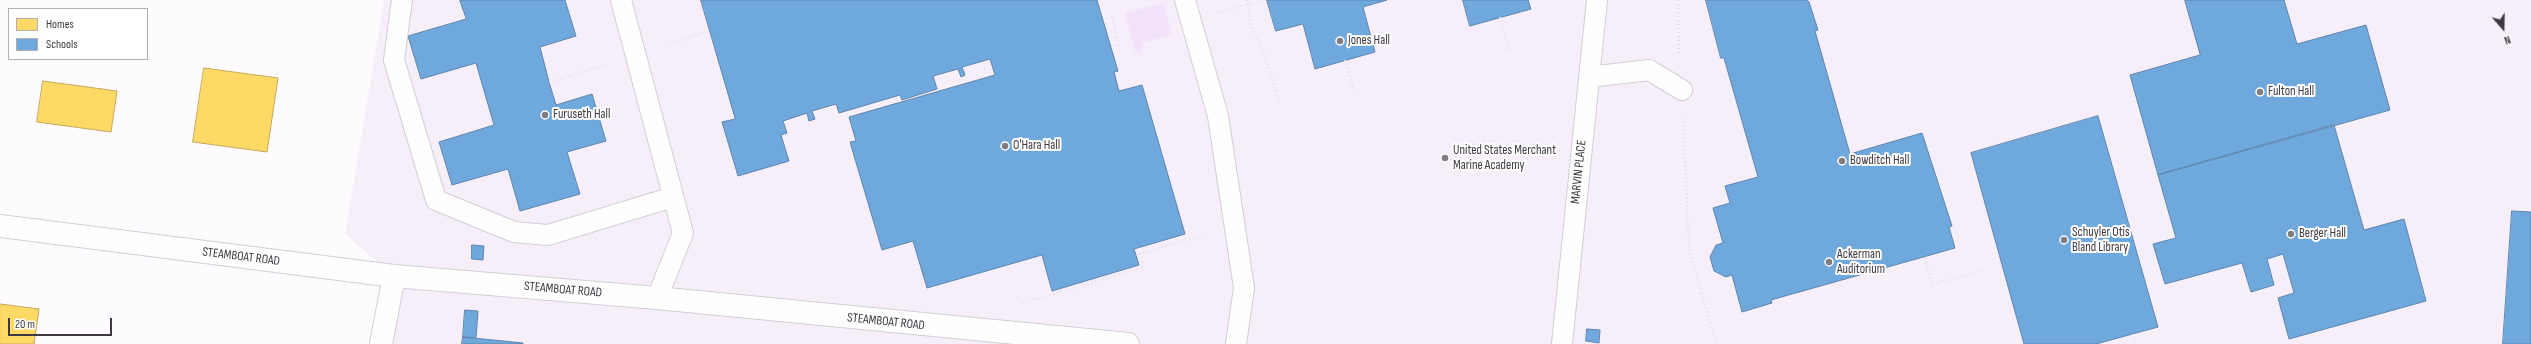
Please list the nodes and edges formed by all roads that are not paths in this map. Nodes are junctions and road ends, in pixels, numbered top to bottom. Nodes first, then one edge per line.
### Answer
1 (402, 0) edge
2 (621, 0) edge
3 (1185, 0) edge
4 (1597, 0) edge
5 (1589, 77) junction
6 (1682, 90) road end
7 (673, 196) junction
8 (0, 226) edge
9 (394, 276) junction
10 (657, 298) junction
11 (381, 344) edge
12 (1128, 344) edge
13 (1236, 344) edge
14 (1562, 344) edge

1 - 7 lane
2 - 7 lane
3 - 13 lane
4 - 5 lane, MARVIN PLACE
5 - 6 lane
5 - 14 lane, MARVIN PLACE
7 - 10 lane
8 - 9 street, STEAMBOAT ROAD
9 - 10 street, STEAMBOAT ROAD
9 - 11 street
10 - 12 street, STEAMBOAT ROAD

